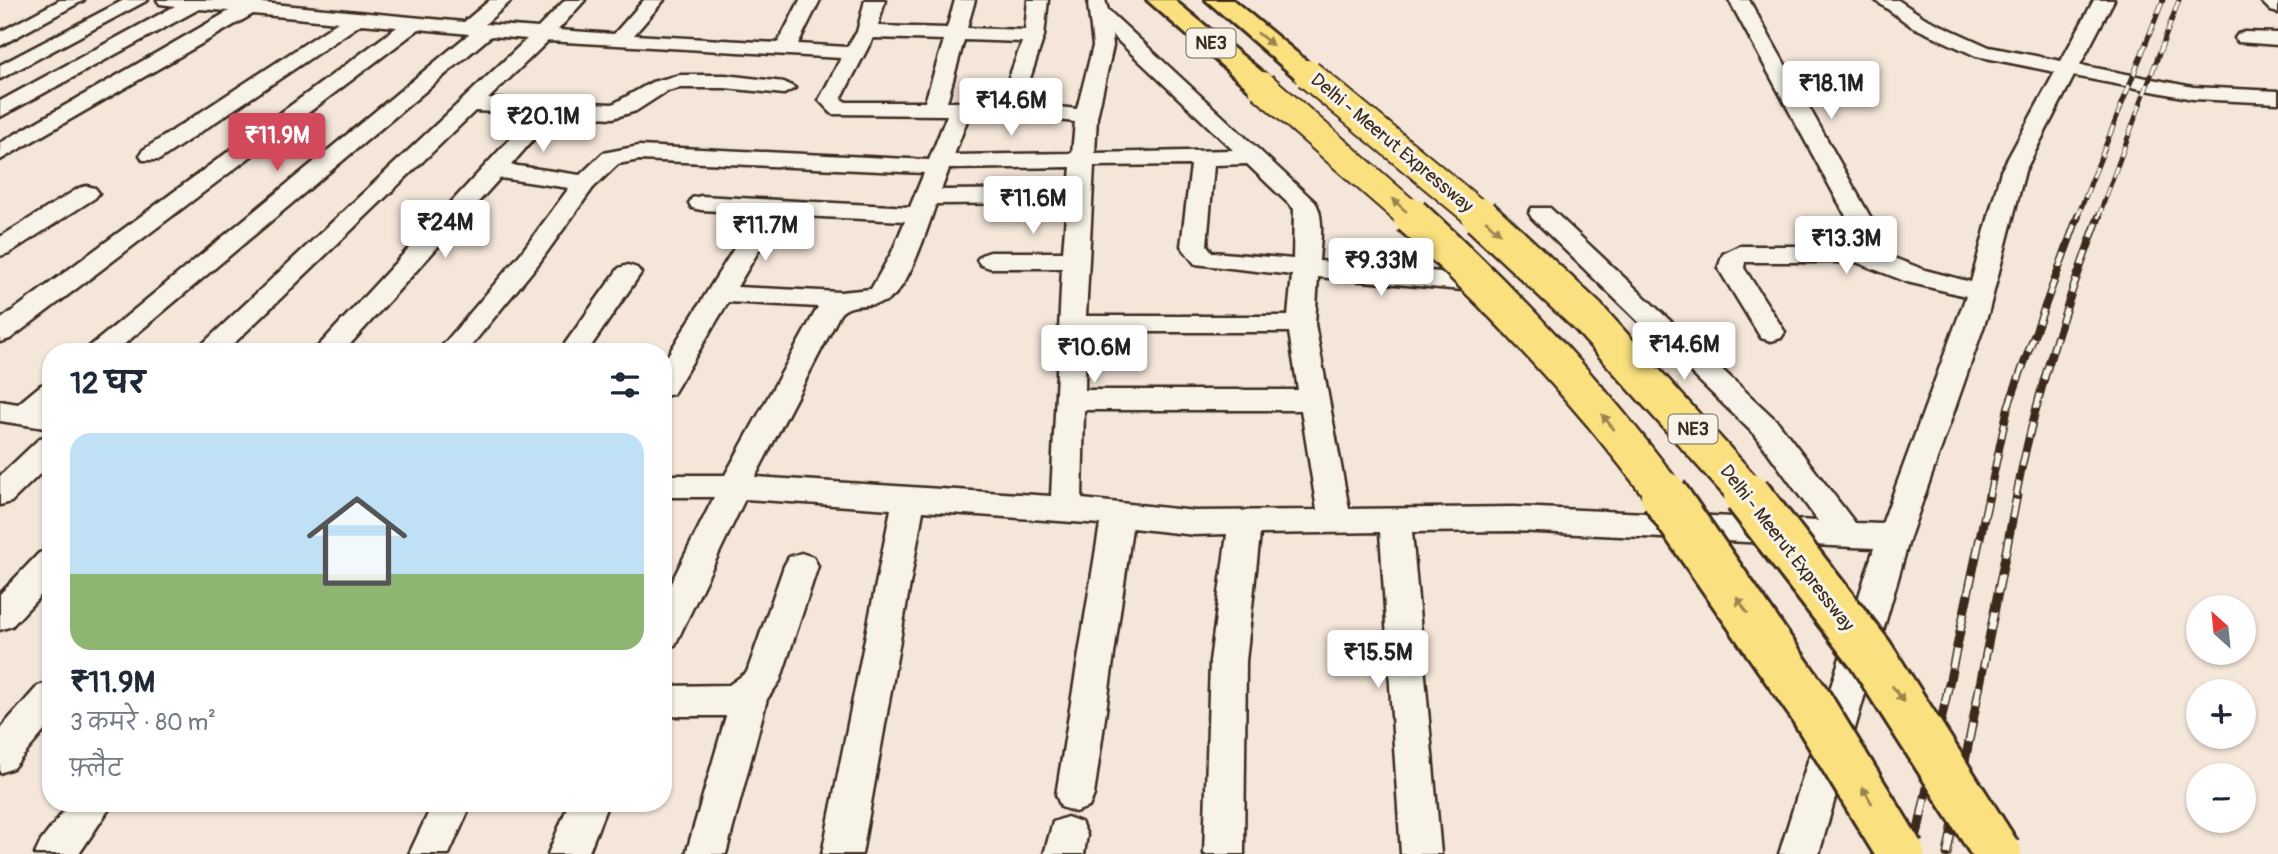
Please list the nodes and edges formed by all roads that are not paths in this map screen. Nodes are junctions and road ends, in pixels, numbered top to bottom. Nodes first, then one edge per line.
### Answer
1 (74, 0) edge
2 (138, 0) edge
3 (167, 0) edge
4 (339, 0) edge
5 (421, 0) edge
6 (502, 0) edge
7 (575, 0) edge
8 (654, 0) edge
9 (810, 0) edge
10 (875, 0) edge
11 (965, 0) edge
12 (1038, 0) edge
13 (1159, 0) edge
14 (1739, 0) edge
15 (1885, 0) edge
16 (2104, 0) edge
17 (2270, 0) edge
18 (181, 1) edge
19 (1220, 2) edge
20 (256, 4) edge
21 (1098, 7) edge
22 (2278, 7) edge
23 (317, 14) junction
24 (357, 18) junction
25 (404, 22) junction
26 (478, 28) junction
27 (867, 32) junction
28 (545, 33) junction
29 (954, 34) junction
30 (1034, 36) junction
31 (2245, 38) dead end
32 (2278, 39) edge
33 (0, 40) edge
34 (618, 41) junction
35 (785, 49) junction
36 (854, 53) junction
37 (2069, 71) junction
38 (0, 73) edge
39 (784, 88) dead end
40 (2278, 97) edge
41 (467, 104) junction
42 (961, 108) junction
43 (1009, 108) junction
44 (934, 109) junction
45 (0, 110) edge
46 (1086, 117) junction
47 (527, 134) dead end
48 (0, 153) edge
49 (151, 155) dead end
50 (1203, 157) junction
51 (1256, 157) junction
52 (1083, 158) junction
53 (939, 165) junction
54 (495, 170) junction
55 (585, 183) junction
56 (87, 192) dead end
57 (1081, 196) junction
58 (701, 203) dead end
59 (923, 206) junction
60 (772, 207) junction
61 (1541, 213) dead end
62 (0, 248) edge
63 (1859, 254) junction
64 (990, 260) dead end
65 (1075, 260) junction
66 (1304, 267) junction
67 (628, 272) dead end
68 (1462, 282) dead end
69 (1981, 292) junction
70 (719, 294) junction
71 (841, 300) junction
72 (1074, 324) junction
73 (1301, 324) junction
74 (1772, 332) dead end
75 (0, 333) edge
76 (108, 343) edge
77 (217, 343) edge
78 (335, 343) edge
79 (459, 343) edge
80 (579, 343) edge
81 (672, 372) edge
82 (42, 400) edge
83 (1068, 400) junction
84 (1313, 400) junction
85 (25, 415) edge
86 (42, 453) edge
87 (672, 486) edge
88 (734, 488) junction
89 (0, 494) edge
90 (909, 500) junction
91 (1066, 509) junction
92 (1118, 515) junction
93 (1395, 520) junction
94 (1335, 521) junction
95 (1245, 523) junction
96 (1846, 535) junction
97 (1894, 537) junction
98 (802, 566) dead end
99 (42, 572) edge
100 (0, 616) edge
101 (672, 616) edge
102 (750, 695) junction
103 (672, 701) edge
104 (42, 707) edge
105 (0, 756) edge
106 (1075, 795) dead end
107 (87, 812) edge
108 (449, 812) edge
109 (585, 812) edge
110 (55, 854) edge
111 (429, 854) edge
112 (568, 854) edge
113 (706, 854) edge
114 (842, 854) edge
115 (1224, 854) edge
116 (1421, 854) edge
117 (1799, 854) edge
118 (1901, 854) edge
119 (1998, 854) edge

1 - 33 street
2 - 38 street
3 - 18 street
4 - 23 street
5 - 25 street
6 - 26 street
7 - 28 street
8 - 34 street
9 - 35 street
10 - 27 street
11 - 29 street
12 - 30 street
118 -> 13 highway, Delhi - Meerut Expressway / NE3, bridge
14 - 63 street
15 - 37 street
16 - 37 street
17 - 22 street
18 - 20 street
18 - 45 street
19 -> 119 highway, Delhi - Meerut Expressway / NE3, bridge
20 - 23 street
20 - 48 street
21 - 46 street
21 - 51 street
23 - 24 street
24 - 25 street
24 - 49 street
25 - 26 street
25 - 75 street
26 - 28 street
26 - 76 street
27 - 29 street
27 - 36 street
28 - 34 street
28 - 41 street
29 - 30 street
29 - 44 street
30 - 43 street
31 - 32 street
34 - 35 street
35 - 36 street
36 - 44 street
37 - 40 street
37 - 69 street
39 - 41 street
41 - 77 street
42 - 43 street
42 - 44 street
42 - 53 street
43 - 46 street
46 - 52 street
47 - 54 street
50 - 51 street
50 - 52 street
50 - 66 street
51 - 66 street
52 - 53 street
52 - 57 street
53 - 55 street
53 - 59 street
54 - 55 street
54 - 78 street
55 - 79 street
56 - 62 street
57 - 59 street
57 - 65 street
58 - 60 street
59 - 60 street
59 - 71 street
60 - 70 street
61 - 96 street
63 - 69 street
63 - 74 street
64 - 65 street
65 - 72 street
66 - 68 street
66 - 73 street
67 - 80 street
69 - 97 street
70 - 71 street
70 - 81 street
71 - 88 street
72 - 73 street
72 - 83 street
73 - 84 street
82 - 85 street
83 - 84 street
83 - 91 street
84 - 94 street
86 - 89 street
87 - 88 street
88 - 90 street
88 - 101 street
90 - 91 street
90 - 114 street
91 - 92 street
92 - 95 street
92 - 106 street
93 - 94 street
93 - 96 street
93 - 116 street
94 - 95 street
95 - 115 street
96 - 97 street
97 - 117 street
98 - 102 street
99 - 100 street
102 - 103 street
102 - 113 street
104 - 105 street
107 - 110 street
108 - 111 street
109 - 112 street

